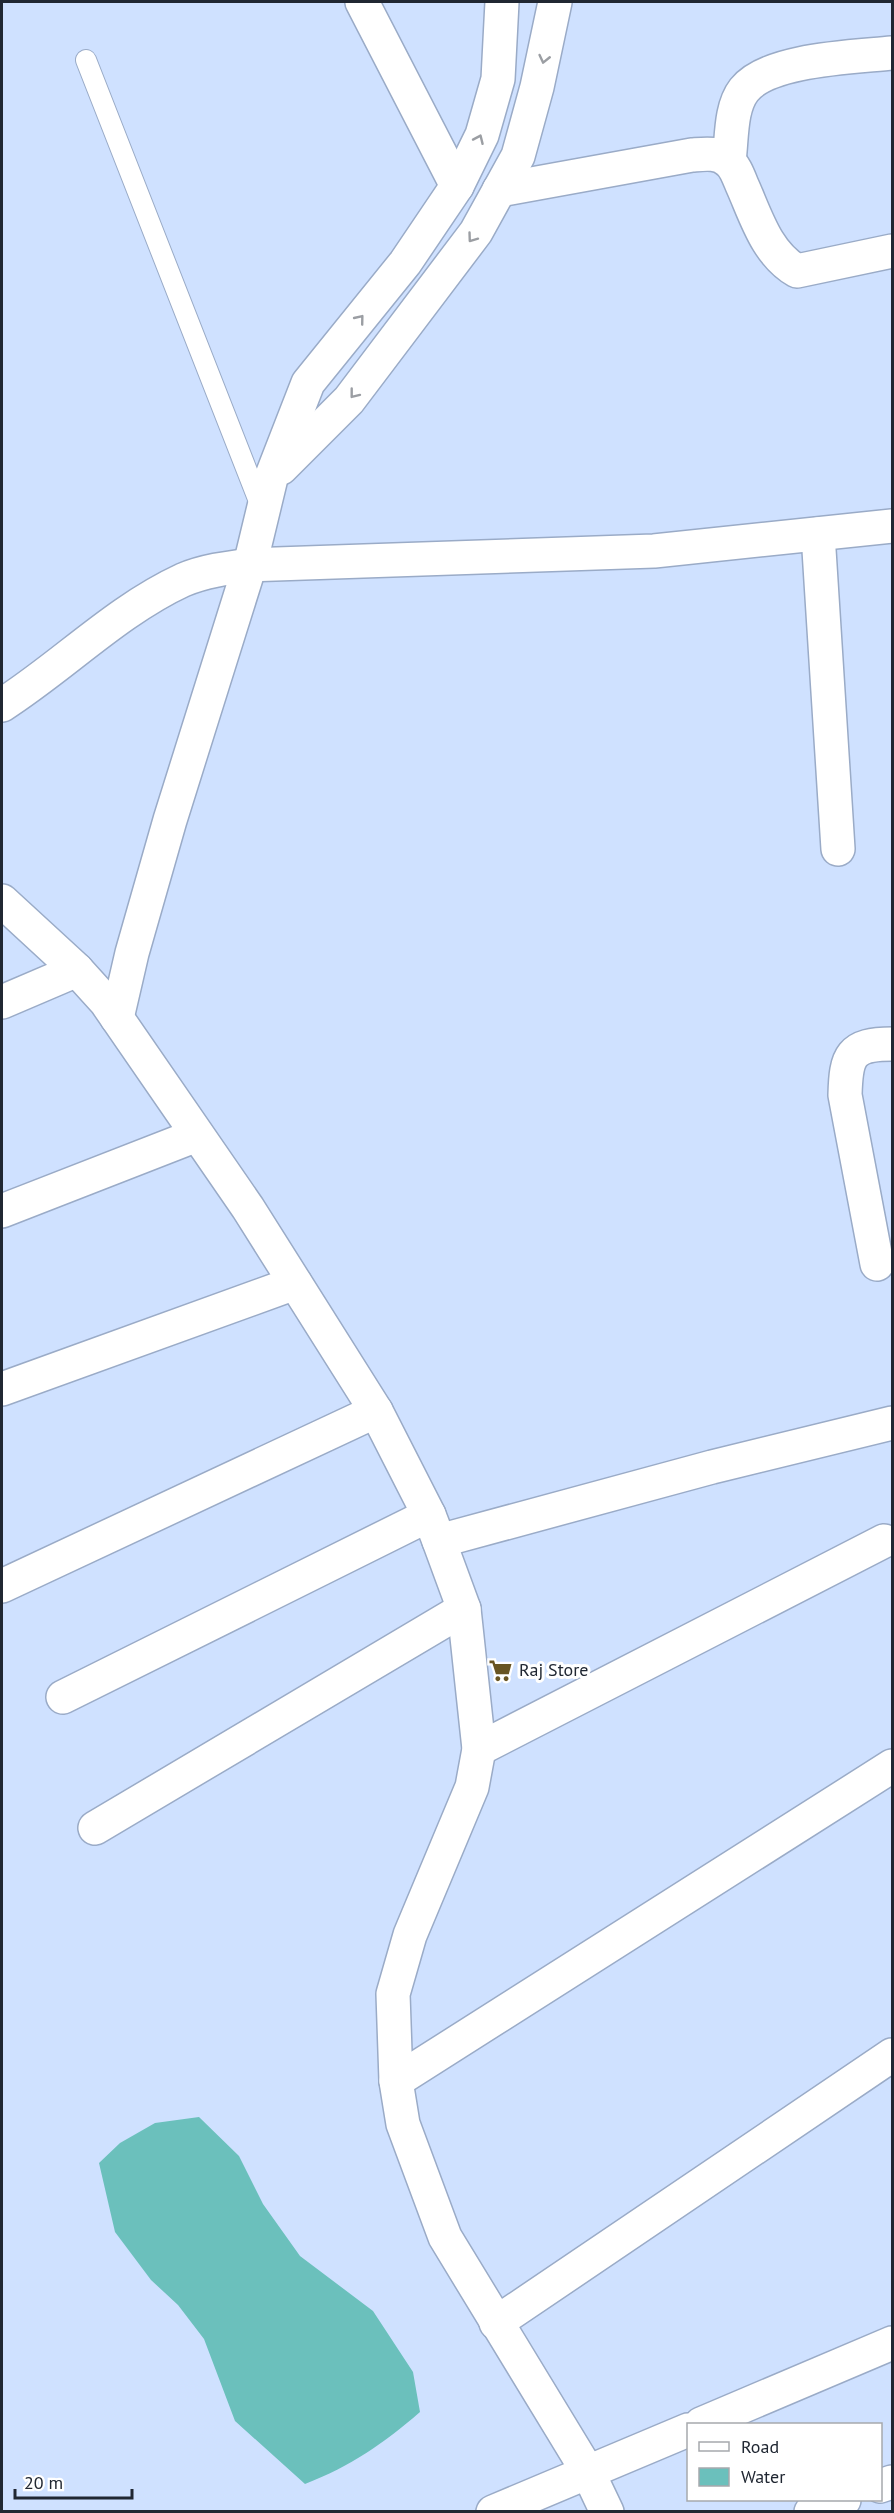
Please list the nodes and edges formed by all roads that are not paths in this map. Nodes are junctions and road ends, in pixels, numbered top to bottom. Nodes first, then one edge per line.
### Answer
1 (362, 2) edge
2 (502, 2) edge
3 (564, 6) edge
4 (892, 53) edge
5 (86, 60) dead end
6 (729, 161) junction
7 (457, 186) junction
8 (499, 190) junction
9 (892, 251) edge
10 (271, 478) junction
11 (263, 512) junction
12 (892, 526) edge
13 (818, 534) junction
14 (250, 565) junction
15 (2, 705) edge
16 (838, 849) dead end
17 (2, 901) edge
18 (77, 970) junction
19 (2, 1002) edge
20 (117, 1018) junction
21 (892, 1044) edge
22 (197, 1135) junction
23 (2, 1211) edge
24 (878, 1264) dead end
25 (295, 1283) junction
26 (2, 1389) edge
27 (376, 1411) junction
28 (892, 1423) edge
29 (434, 1528) junction
30 (884, 1541) dead end
31 (2, 1587) edge
32 (464, 1609) junction
33 (63, 1697) dead end
34 (479, 1749) junction
35 (892, 1766) edge
36 (95, 1828) dead end
37 (892, 2055) edge
38 (396, 2081) junction
39 (496, 2322) junction
40 (892, 2343) edge
41 (703, 2423) edge
42 (687, 2430) edge
43 (588, 2472) junction
44 (838, 2501) edge
45 (493, 2511) edge
46 (607, 2511) edge
47 (811, 2511) edge

1 - 7 street
7 -> 2 street
3 -> 8 street
4 - 6 street
5 - 11 lane
6 - 8 street
6 - 9 street
10 -> 7 street
8 -> 10 street
10 - 11 street
11 - 14 street
12 - 13 street
13 - 14 street
13 - 16 street
14 - 15 street
14 - 20 street
17 - 18 street
18 - 19 street
18 - 20 street
20 - 22 street
21 - 24 street
22 - 23 street
22 - 25 street
25 - 26 street
25 - 27 street
27 - 29 street
27 - 31 street
28 - 29 street
29 - 32 street
29 - 33 street
30 - 34 street
32 - 34 street
32 - 36 street
34 - 38 street
35 - 38 street
37 - 39 street
38 - 39 street
39 - 43 street
40 - 41 street
42 - 43 street
43 - 45 street
43 - 46 street
44 - 47 street

